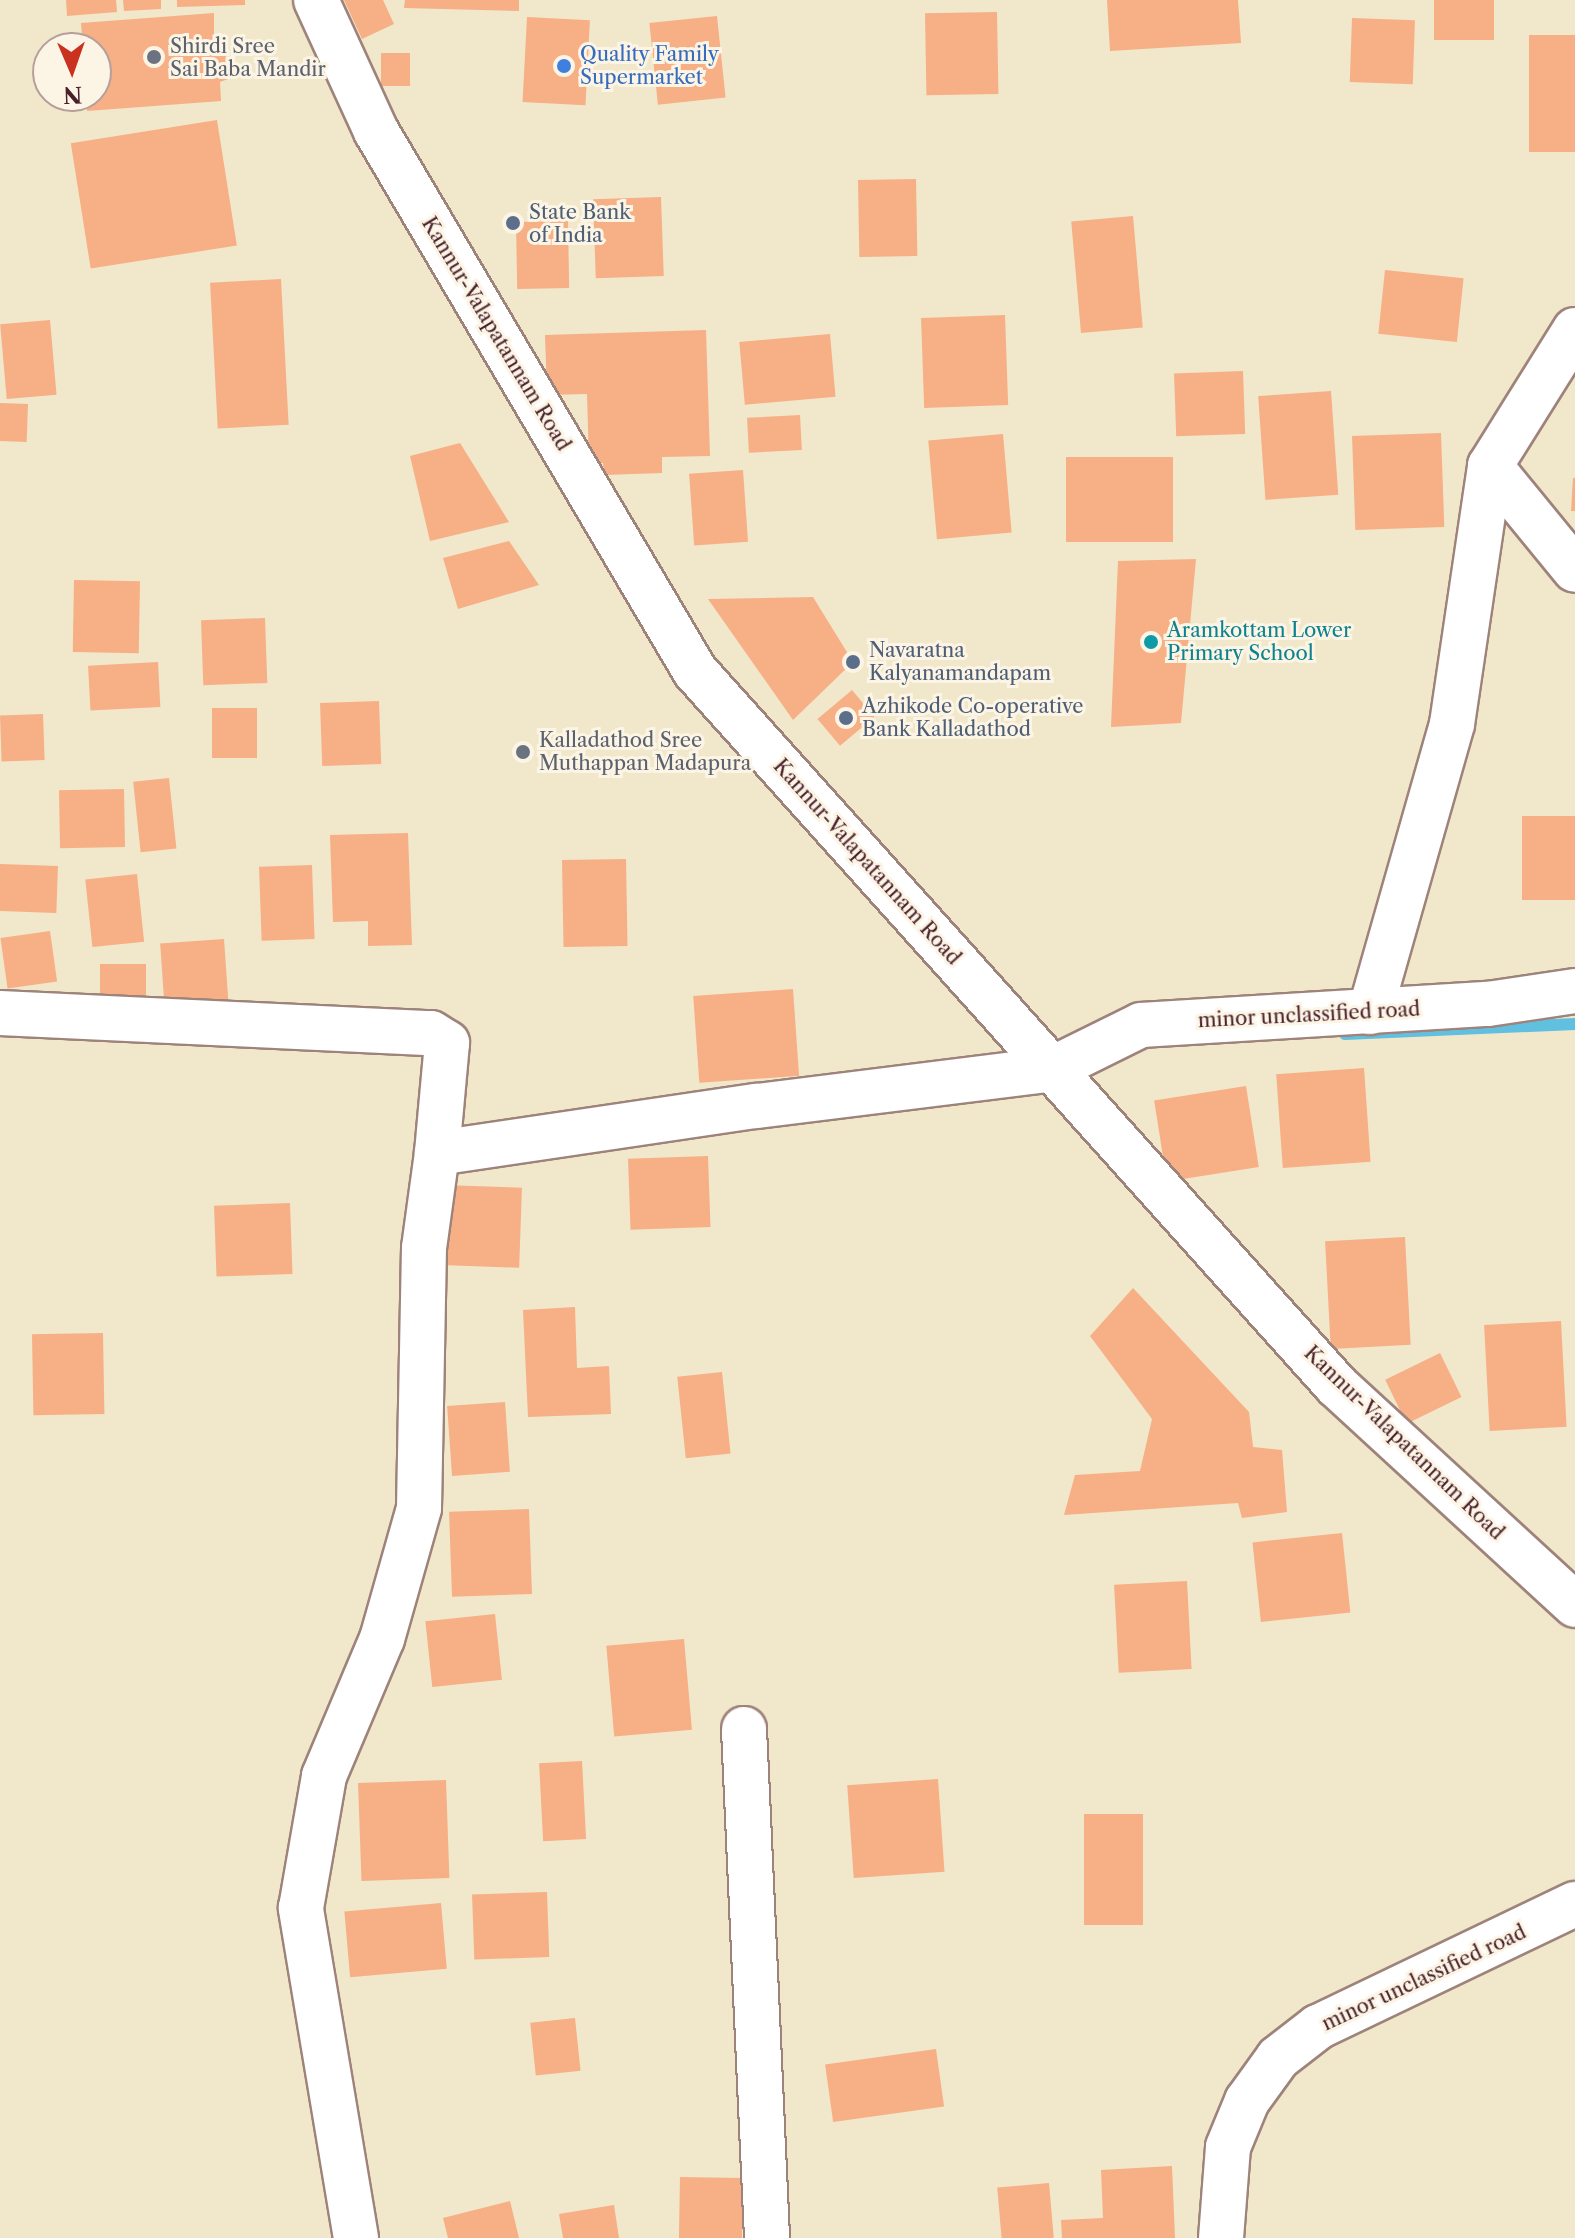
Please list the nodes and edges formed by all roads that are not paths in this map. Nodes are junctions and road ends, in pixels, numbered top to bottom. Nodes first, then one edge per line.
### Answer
1 (316, 0) edge
2 (1575, 330) edge
3 (1490, 466) junction
4 (1575, 570) edge
5 (1575, 991) edge
6 (1370, 1012) junction
7 (0, 1013) edge
8 (1052, 1069) junction
9 (437, 1153) junction
10 (1575, 1605) edge
11 (744, 1729) dead end
12 (1575, 1904) edge
13 (356, 2238) edge
14 (767, 2238) edge
15 (1221, 2238) edge

1 - 8 street, Kannur-Valapatannam Road
2 - 3 street
3 - 4 street
3 - 6 street
5 - 6 street, minor unclassified road
6 - 8 street, minor unclassified road
7 - 9 street
8 - 9 street, minor unclassified road
8 - 10 street, Kannur-Valapatannam Road
9 - 13 street
11 - 14 street
12 - 15 street, minor unclassified road

